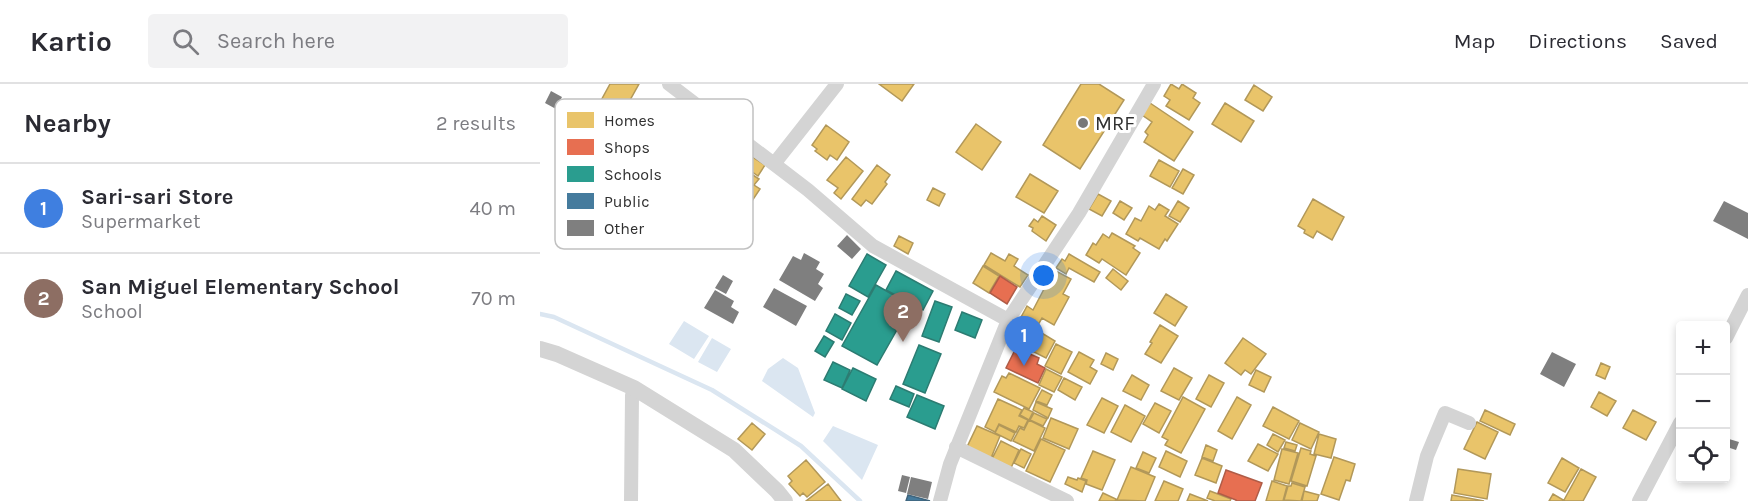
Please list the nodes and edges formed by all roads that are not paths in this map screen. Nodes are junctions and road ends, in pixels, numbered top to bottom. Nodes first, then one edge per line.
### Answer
1 (669, 84) edge
2 (837, 84) edge
3 (1154, 84) edge
4 (689, 99) edge
5 (753, 148) edge
6 (774, 164) junction
7 (1748, 295) edge
8 (1008, 320) junction
9 (1730, 329) edge
10 (540, 349) edge
11 (632, 394) dead end
12 (1468, 423) dead end
13 (1677, 429) edge
14 (956, 447) junction
15 (1645, 499) edge
16 (631, 501) edge
17 (785, 501) edge
18 (940, 501) edge
19 (1067, 501) edge
20 (1416, 501) edge

1 - 4 street
2 - 6 street
3 - 8 street
5 - 6 street
6 - 8 street
7 - 9 street
8 - 14 street
10 - 17 street
11 - 16 street
12 - 20 street
13 - 15 street
14 - 18 street
14 - 19 street

